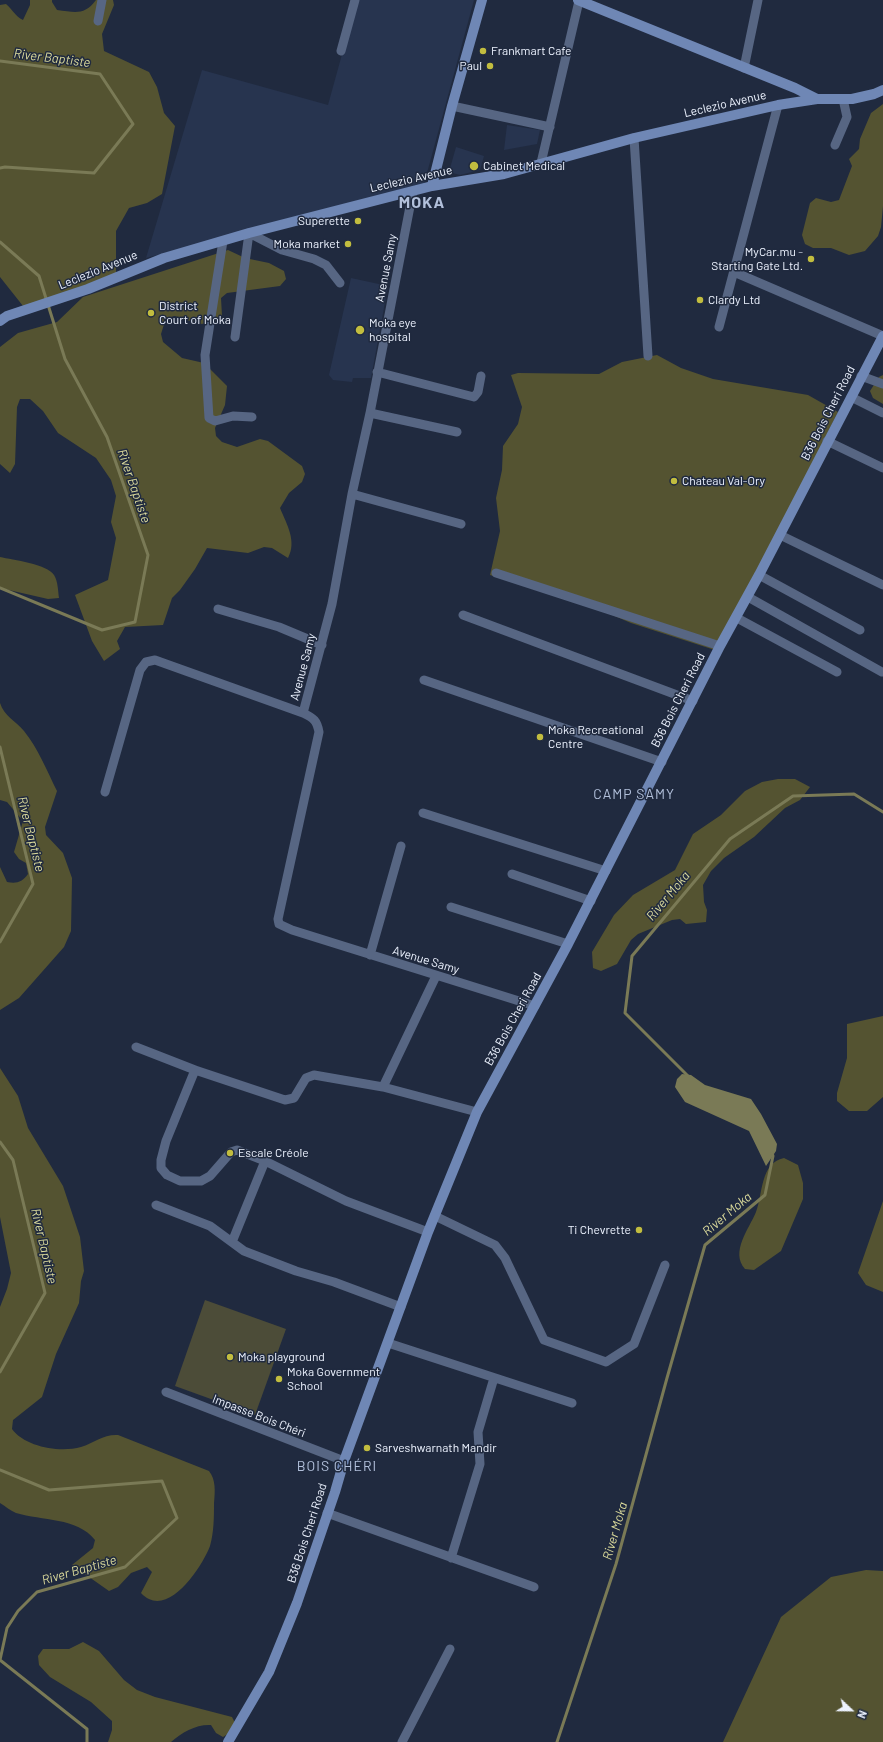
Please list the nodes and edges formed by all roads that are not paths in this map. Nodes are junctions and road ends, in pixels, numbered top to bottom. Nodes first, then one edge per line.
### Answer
1 (102, 0) edge
2 (355, 0) edge
3 (482, 0) edge
4 (578, 0) edge
5 (758, 0) edge
6 (98, 21) dead end
7 (341, 51) dead end
8 (744, 68) junction
9 (883, 90) edge
10 (817, 99) junction
11 (843, 99) junction
12 (778, 105) junction
13 (452, 106) junction
14 (550, 127) junction
15 (634, 138) junction
16 (835, 145) dead end
17 (541, 163) junction
18 (432, 186) junction
19 (413, 190) junction
20 (249, 233) junction
21 (223, 241) junction
22 (734, 272) junction
23 (340, 283) dead end
24 (0, 321) edge
25 (719, 327) dead end
26 (883, 336) edge
27 (235, 337) dead end
28 (648, 356) dead end
29 (378, 372) junction
30 (481, 376) dead end
31 (861, 376) junction
32 (883, 384) edge
33 (851, 397) junction
34 (370, 413) junction
35 (883, 414) edge
36 (252, 417) dead end
37 (457, 432) dead end
38 (827, 441) junction
39 (883, 468) edge
40 (352, 494) junction
41 (461, 524) dead end
42 (780, 535) junction
43 (496, 573) dead end
44 (759, 575) junction
45 (883, 585) edge
46 (748, 597) junction
47 (218, 609) dead end
48 (463, 615) dead end
49 (737, 618) junction
50 (860, 630) dead end
51 (322, 645) junction
52 (720, 646) junction
53 (837, 672) dead end
54 (882, 672) dead end
55 (424, 680) dead end
56 (693, 701) junction
57 (304, 713) junction
58 (662, 762) junction
59 (105, 792) dead end
60 (423, 813) dead end
61 (401, 846) dead end
62 (606, 871) junction
63 (512, 874) dead end
64 (591, 901) junction
65 (451, 906) dead end
66 (568, 944) junction
67 (370, 955) junction
68 (436, 976) junction
69 (535, 1006) junction
70 (136, 1047) dead end
71 (195, 1070) junction
72 (383, 1087) junction
73 (477, 1112) junction
74 (266, 1161) junction
75 (156, 1205) dead end
76 (435, 1216) junction
77 (428, 1232) junction
78 (232, 1242) junction
79 (666, 1265) dead end
80 (401, 1307) junction
81 (388, 1343) junction
82 (494, 1378) junction
83 (166, 1392) dead end
84 (572, 1403) dead end
85 (344, 1461) junction
86 (327, 1513) junction
87 (451, 1558) junction
88 (534, 1587) dead end
89 (450, 1649) dead end
90 (228, 1742) edge
91 (402, 1742) edge

1 - 6 street
2 - 7 street
3 - 13 main road
4 - 8 main road
4 - 14 street
5 - 8 street
8 - 10 main road
9 - 11 main road, Leclezio Avenue
10 - 11 main road, Leclezio Avenue
10 - 12 main road, Leclezio Avenue
11 - 16 street
12 - 15 main road, Leclezio Avenue
12 - 22 street
13 - 14 street
13 - 18 main road
14 - 17 street
15 - 17 main road, Leclezio Avenue
15 - 28 street
17 - 18 main road, Leclezio Avenue
18 - 19 main road, Leclezio Avenue
19 - 20 main road, Leclezio Avenue
19 - 29 street, Avenue Samy
20 - 21 main road, Leclezio Avenue
20 - 23 street
20 - 27 street
21 - 24 main road, Leclezio Avenue
21 - 36 street
22 - 25 street
22 - 26 street
26 - 31 main road, B36 Bois Cheri Road
29 - 30 street
29 - 34 street, Avenue Samy
31 - 32 street
31 - 33 main road, B36 Bois Cheri Road
33 - 35 street
33 - 38 main road, B36 Bois Cheri Road
34 - 37 street
34 - 40 street, Avenue Samy
38 - 39 street
38 - 42 main road, B36 Bois Cheri Road
40 - 41 street
40 - 51 street, Avenue Samy
42 - 44 main road, B36 Bois Cheri Road
42 - 45 street
43 - 52 street
44 - 46 main road, B36 Bois Cheri Road
44 - 50 street
46 - 49 main road, B36 Bois Cheri Road
46 - 54 street
47 - 51 street
48 - 56 street
49 - 52 main road, B36 Bois Cheri Road
49 - 53 street
51 - 57 street, Avenue Samy
52 - 56 main road, B36 Bois Cheri Road
55 - 58 street
56 - 58 main road, B36 Bois Cheri Road
57 - 59 street
57 - 67 street, Avenue Samy
58 - 62 main road, B36 Bois Cheri Road
60 - 62 street
61 - 67 street
62 - 64 main road, B36 Bois Cheri Road
63 - 64 street
64 - 66 main road, B36 Bois Cheri Road
65 - 66 street
66 - 69 main road, B36 Bois Cheri Road
67 - 68 street, Avenue Samy
68 - 69 street, Avenue Samy
68 - 72 street
69 - 73 main road, B36 Bois Cheri Road
70 - 71 street
71 - 72 street
71 - 74 street
72 - 73 street
73 - 76 main road, B36 Bois Cheri Road
74 - 77 street
74 - 78 street
75 - 78 street
76 - 77 main road, B36 Bois Cheri Road
76 - 79 street
77 - 80 main road, B36 Bois Cheri Road
78 - 80 street
80 - 81 main road, B36 Bois Cheri Road
81 - 82 street
81 - 85 main road, B36 Bois Cheri Road
82 - 84 street
82 - 87 street
83 - 85 street, Impasse Bois Chéri
85 - 86 main road, B36 Bois Cheri Road
86 - 87 street
86 - 90 main road, B36 Bois Cheri Road
87 - 88 street
89 - 91 street

